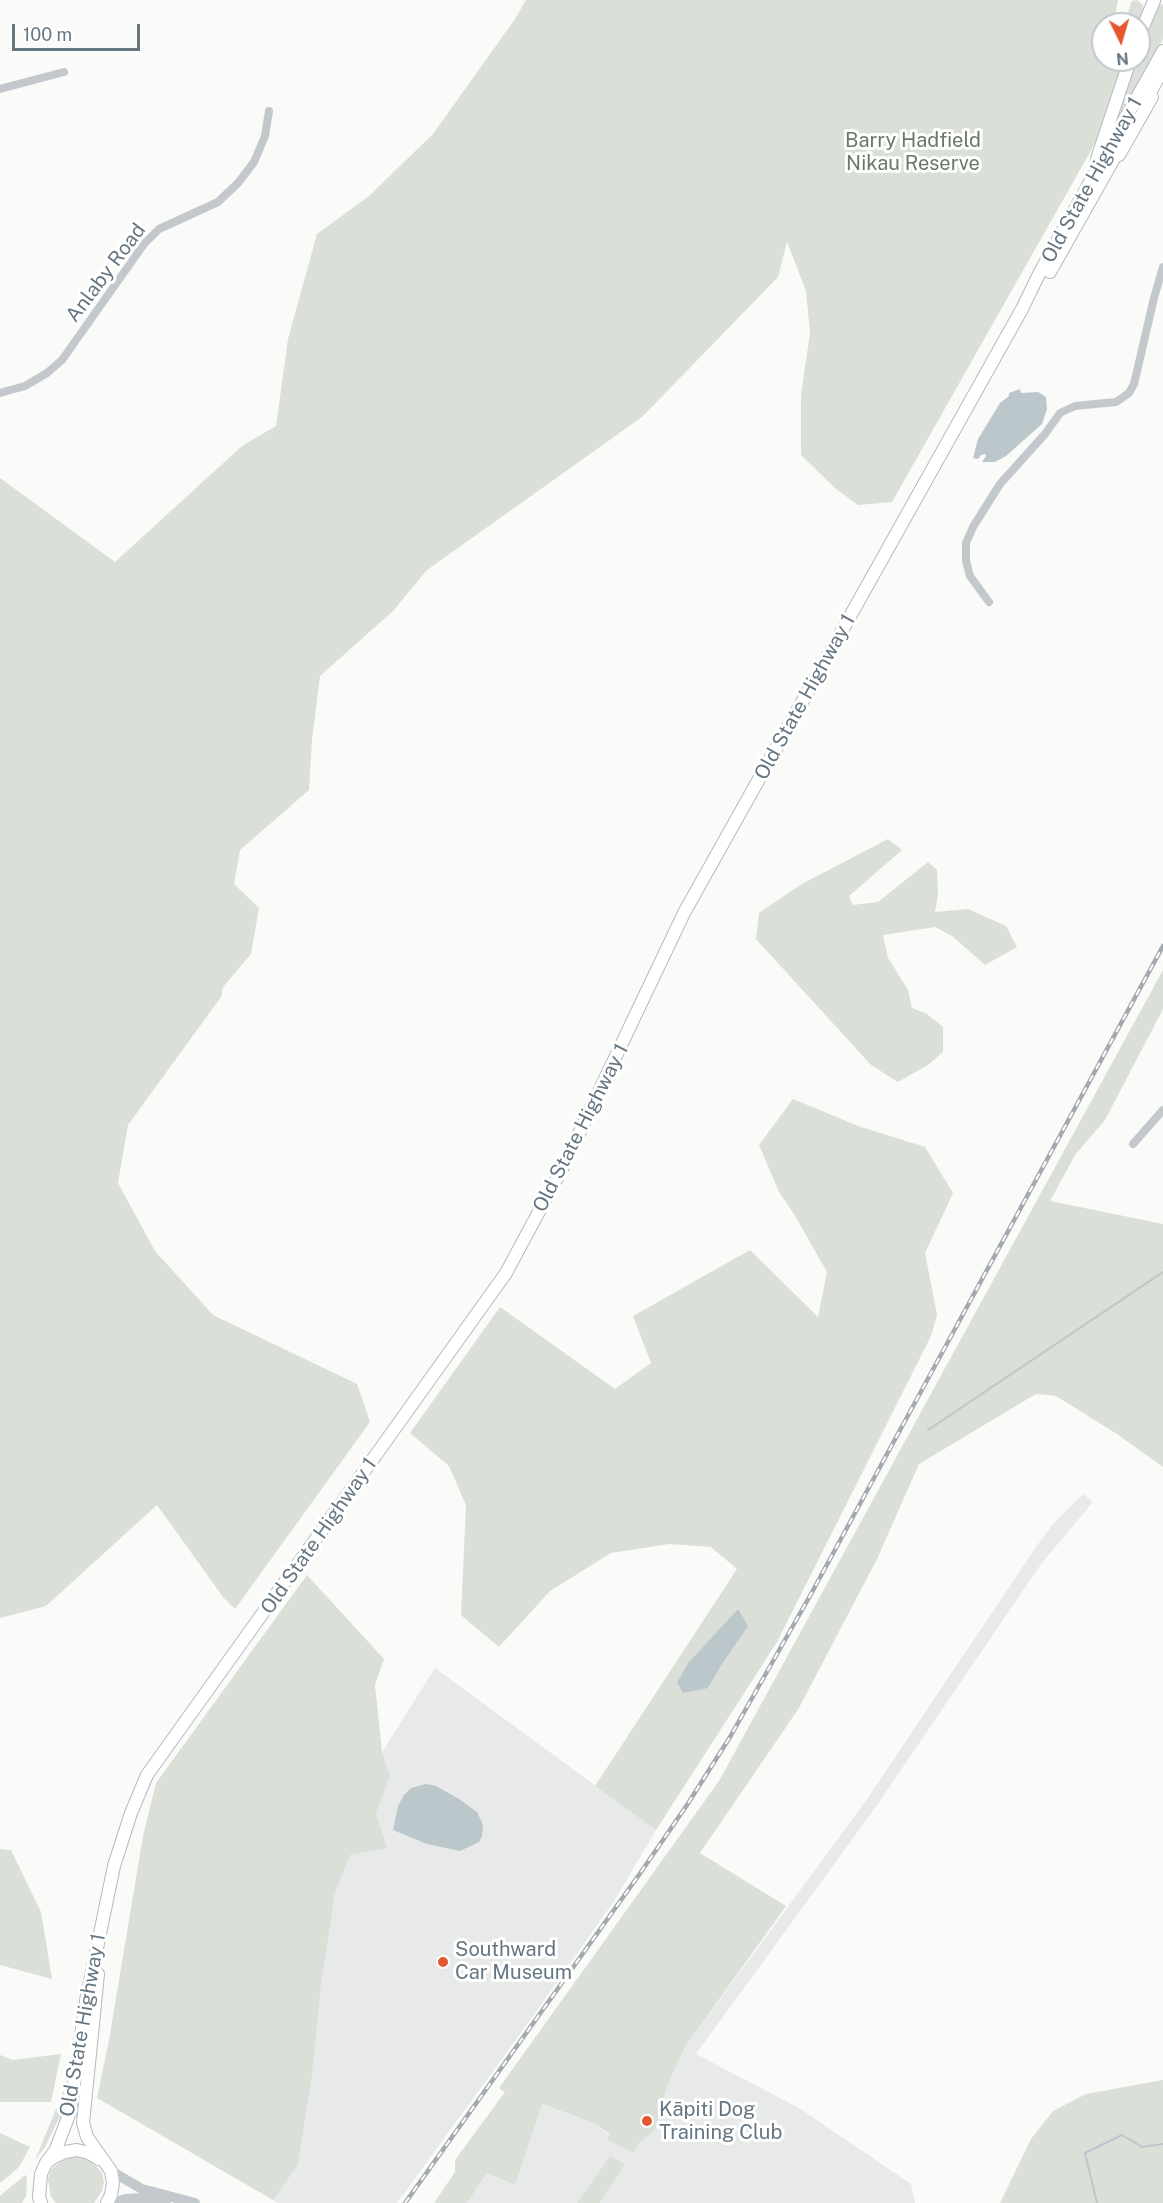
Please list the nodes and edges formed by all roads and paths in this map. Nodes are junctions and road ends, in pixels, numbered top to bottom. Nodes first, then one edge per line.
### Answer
1 (1163, 51) edge
2 (1163, 69) edge
3 (64, 72) dead end
4 (1126, 72) edge
5 (1163, 78) edge
6 (0, 89) edge
7 (269, 111) dead end
8 (1090, 202) junction
9 (1074, 213) junction
10 (1163, 267) edge
11 (1022, 309) junction
12 (0, 393) edge
13 (989, 602) dead end
14 (1163, 1110) edge
15 (1133, 1144) dead end
16 (102, 1918) junction
17 (46, 2163) junction
18 (107, 2166) junction
19 (39, 2201) edge
20 (107, 2203) edge
21 (114, 2203) edge
22 (184, 2203) edge
23 (195, 2203) edge

1 - 9 main road, Old State Highway 1
2 - 8 main road, Old State Highway 1
3 - 6 street
4 - 9 main road
5 - 8 main road
7 - 12 street, Anlaby Road
8 - 11 main road, Old State Highway 1
9 - 11 main road, Old State Highway 1
10 - 13 street
11 - 16 main road, Old State Highway 1
14 - 15 street
16 - 17 main road, Old State Highway 1
16 - 18 main road, Old State Highway 1
17 - 18 main road
17 - 19 main road, Old State Highway 1
18 - 20 main road
18 - 23 street
21 - 22 street

